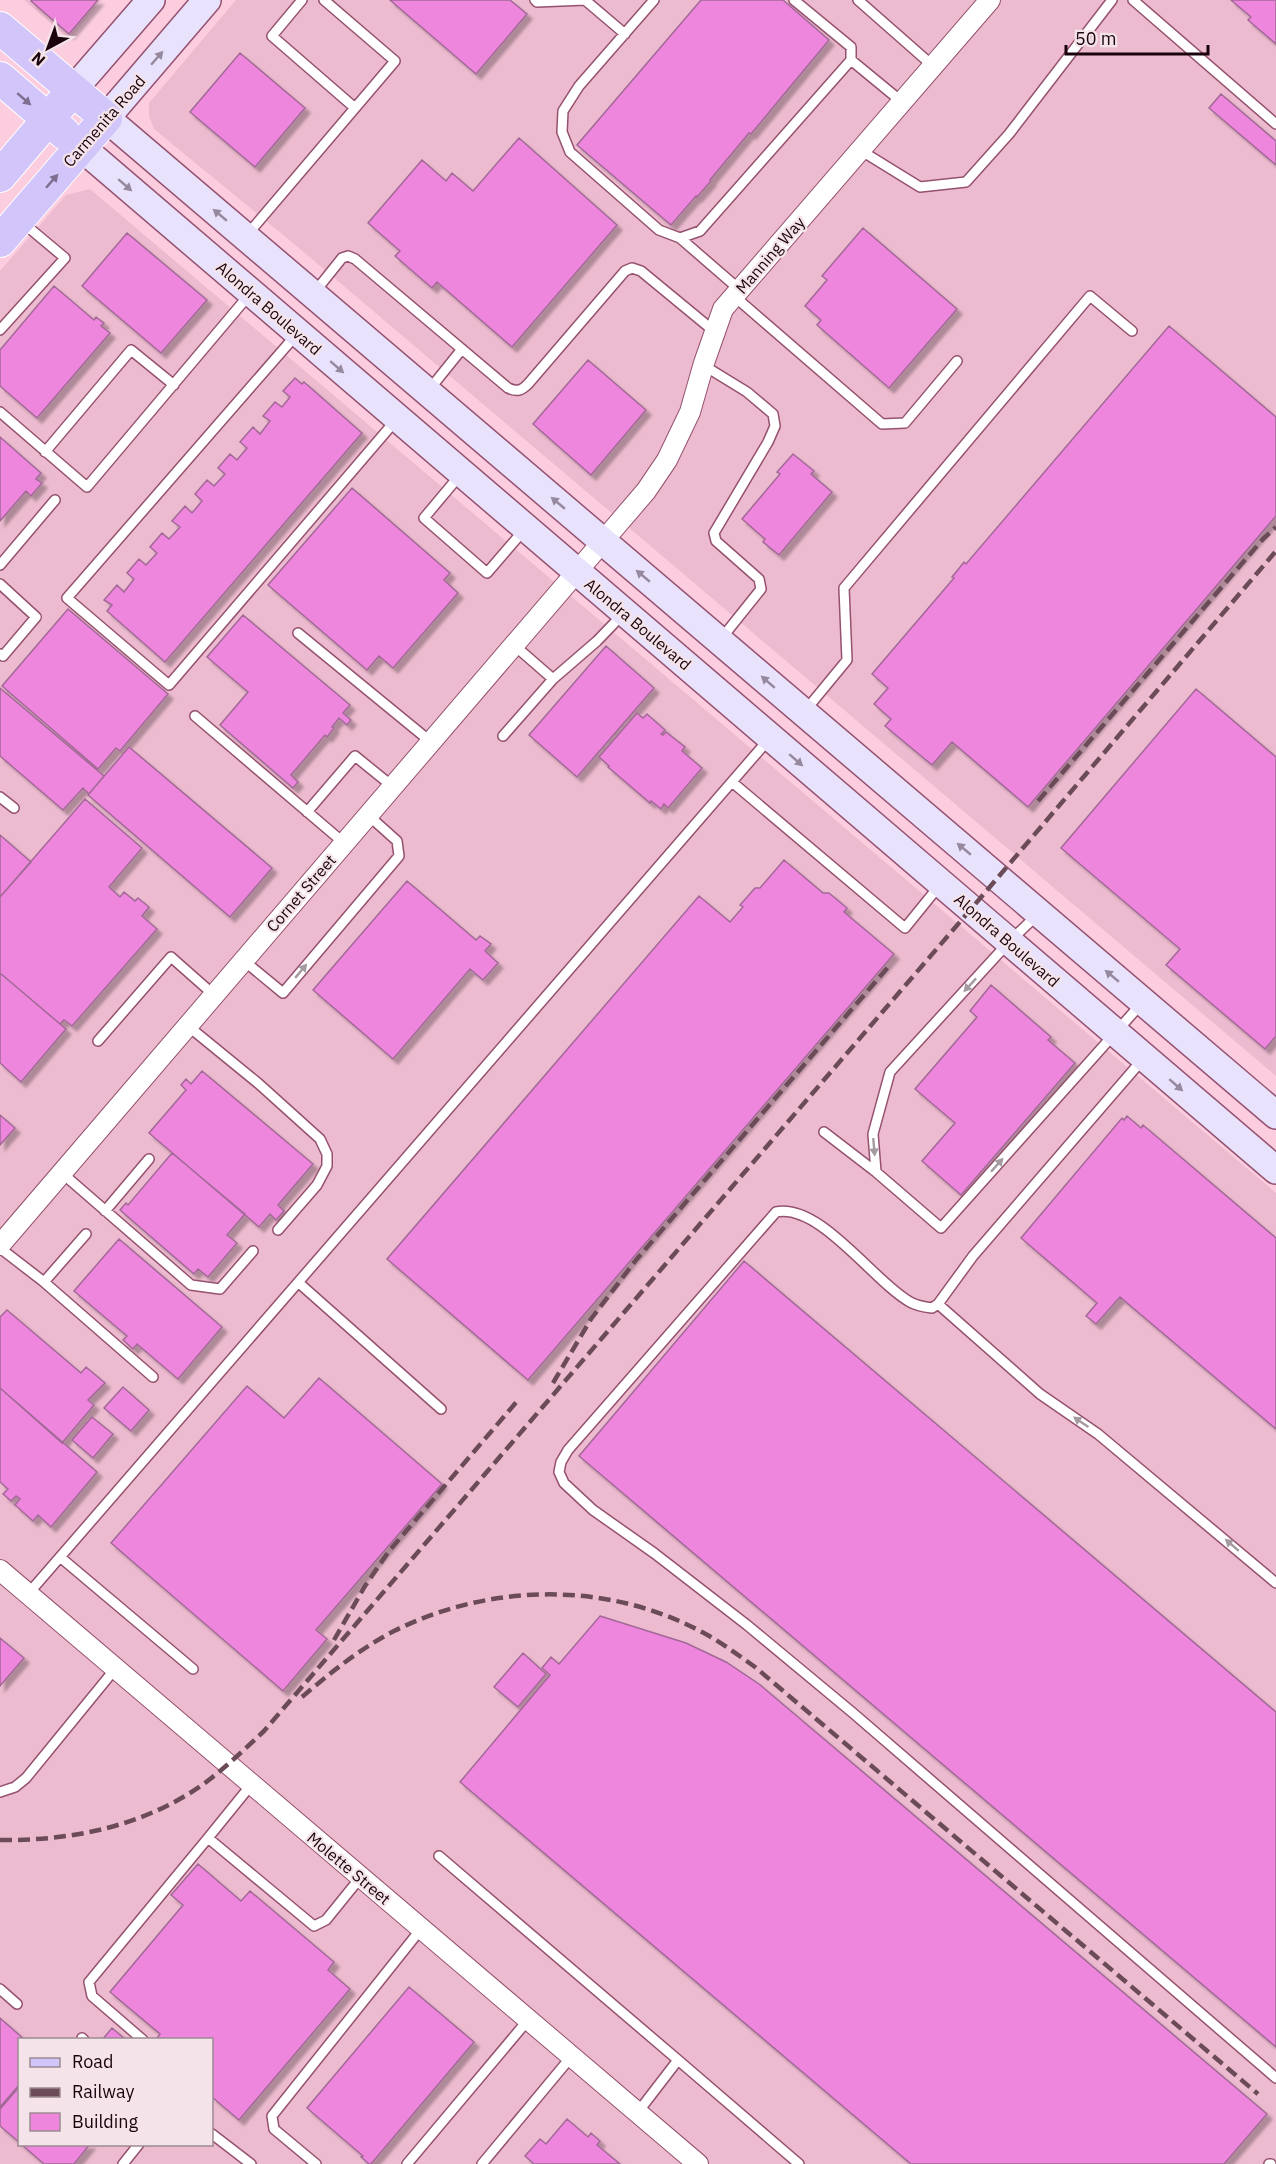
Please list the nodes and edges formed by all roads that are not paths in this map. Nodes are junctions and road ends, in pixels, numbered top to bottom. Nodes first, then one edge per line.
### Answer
1 (151, 0) edge
2 (207, 0) edge
3 (302, 0) edge
4 (324, 0) edge
5 (535, 0) edge
6 (654, 0) edge
7 (794, 0) edge
8 (858, 0) edge
9 (990, 0) edge
10 (1112, 0) edge
11 (1133, 0) edge
12 (0, 28) edge
13 (625, 33) junction
14 (851, 60) junction
15 (933, 66) junction
16 (0, 78) edge
17 (73, 90) junction
18 (902, 102) junction
19 (355, 108) junction
20 (106, 118) junction
21 (48, 119) junction
22 (1276, 124) edge
23 (81, 147) junction
24 (860, 150) junction
25 (0, 176) edge
26 (9, 230) edge
27 (245, 237) junction
28 (680, 238) junction
29 (737, 292) junction
30 (251, 293) junction
31 (313, 295) junction
32 (0, 330) edge
33 (1132, 331) dead end
34 (715, 332) junction
35 (297, 333) junction
36 (462, 349) junction
37 (957, 361) dead end
38 (703, 365) junction
39 (174, 385) junction
40 (427, 392) junction
41 (0, 412) edge
42 (397, 418) junction
43 (45, 452) junction
44 (462, 474) junction
45 (55, 500) dead end
46 (526, 528) junction
47 (602, 541) junction
48 (2, 560) edge
49 (576, 572) junction
50 (0, 584) edge
51 (624, 612) junction
52 (298, 633) dead end
53 (719, 641) junction
54 (514, 645) junction
55 (0, 654) edge
56 (554, 679) junction
57 (803, 713) junction
58 (195, 716) dead end
59 (503, 736) dead end
60 (771, 738) junction
61 (431, 742) junction
62 (732, 782) junction
63 (393, 786) junction
64 (0, 797) edge
65 (14, 808) dead end
66 (307, 812) junction
67 (368, 815) junction
68 (344, 843) junction
69 (941, 884) junction
70 (1039, 913) junction
71 (1009, 942) junction
72 (243, 960) junction
73 (214, 995) junction
74 (1143, 1002) junction
75 (188, 1026) junction
76 (1173, 1027) junction
77 (1116, 1033) junction
78 (98, 1041) dead end
79 (1144, 1058) junction
80 (1275, 1112) edge
81 (824, 1132) dead end
82 (149, 1159) dead end
83 (1276, 1170) edge
84 (876, 1172) junction
85 (62, 1173) junction
86 (105, 1210) junction
87 (278, 1230) dead end
88 (86, 1234) dead end
89 (0, 1247) edge
90 (253, 1251) dead end
91 (44, 1282) junction
92 (299, 1283) junction
93 (938, 1304) junction
94 (153, 1377) dead end
95 (441, 1409) dead end
96 (60, 1557) junction
97 (0, 1570) edge
98 (1276, 1583) edge
99 (28, 1594) junction
100 (193, 1669) dead end
101 (115, 1670) junction
102 (251, 1785) junction
103 (0, 1792) edge
104 (208, 1838) junction
105 (439, 1856) dead end
106 (360, 1878) junction
107 (421, 1929) junction
108 (0, 1989) edge
109 (17, 2004) dead end
110 (528, 2020) junction
111 (141, 2038) edge
112 (572, 2057) junction
113 (678, 2060) junction
114 (1276, 2078) edge
115 (638, 2112) junction
116 (213, 2135) edge
117 (138, 2146) edge
118 (123, 2164) edge
119 (251, 2164) edge
120 (316, 2164) edge
121 (407, 2164) edge
122 (482, 2164) edge
123 (698, 2164) edge
124 (799, 2164) edge

1 - 17 main road
20 -> 2 main road, Carmenita Road
3 - 19 lane
4 - 19 lane
5 - 13 lane
6 - 13 lane
7 - 14 lane
8 - 15 lane
9 - 15 street, Manning Way
10 - 24 lane
11 - 22 lane
12 - 17 main road
13 - 28 lane
14 - 18 lane
14 - 28 lane
15 - 18 street, Manning Way
16 -> 21 main road, Alondra Boulevard
17 - 20 main road
17 - 21 main road
18 - 24 street, Manning Way
19 - 27 lane
20 - 23 main road, Carmenita Road
27 -> 20 main road
21 - 23 main road, Alondra Boulevard
21 - 25 main road
26 -> 23 main road, Carmenita Road
23 -> 30 main road, Alondra Boulevard
24 - 29 street, Manning Way
26 - 32 lane
27 - 31 main road
28 - 29 lane
29 - 34 street, Manning Way
29 - 37 lane
30 - 35 main road, Alondra Boulevard
30 - 39 lane
31 - 36 lane
31 - 40 main road
33 - 57 lane
34 - 36 lane
34 - 38 street, Manning Way
35 -> 42 main road, Alondra Boulevard
35 - 42 lane
36 - 40 lane
38 - 47 street, Manning Way
38 - 53 lane
39 - 43 lane
39 - 43 lane
47 -> 40 main road
41 - 43 lane
42 - 44 main road, Alondra Boulevard
44 - 46 main road, Alondra Boulevard
44 - 46 lane
45 - 48 lane
46 - 49 main road, Alondra Boulevard
47 - 49 street, Cornet Street
53 -> 47 main road
49 - 51 main road, Alondra Boulevard
49 - 54 street, Cornet Street
50 - 55 lane
51 - 56 lane
51 - 60 main road, Alondra Boulevard
52 - 61 lane
57 -> 53 main road
54 - 56 lane
54 - 61 street, Cornet Street
56 - 59 lane
70 -> 57 main road
58 - 66 lane
60 - 62 lane
60 -> 69 main road, Alondra Boulevard
61 - 63 street, Cornet Street
62 - 69 lane
62 - 92 lane
63 - 66 lane
63 - 67 street, Cornet Street
64 - 65 lane
66 - 68 lane
67 - 68 street, Cornet Street
72 -> 67 lane
68 - 72 street, Cornet Street
69 - 71 main road, Alondra Boulevard
70 - 71 lane
74 -> 70 main road
71 - 77 main road, Alondra Boulevard
71 -> 84 lane
72 - 73 street, Cornet Street
73 - 75 street, Cornet Street
73 - 78 lane
74 - 76 main road
74 - 77 lane
75 - 85 street, Cornet Street
75 - 87 lane
76 - 79 main road
76 - 80 main road
77 - 79 main road, Alondra Boulevard
84 -> 77 lane
79 -> 83 main road, Alondra Boulevard
79 - 93 lane
81 - 84 lane
82 - 86 lane
85 - 86 lane
85 - 89 street, Cornet Street
86 - 90 lane
88 - 91 lane
89 - 91 lane
91 - 94 lane
92 - 95 lane
92 - 96 lane
98 -> 93 lane
93 - 114 lane
96 - 99 lane
96 - 100 lane
97 - 99 street, Molette Street
99 - 101 street, Molette Street
101 - 102 street, Molette Street
101 - 103 lane
102 - 104 lane
102 - 106 street, Molette Street
104 - 106 lane
104 - 111 lane
105 - 113 lane
106 - 107 street, Molette Street
107 - 110 street, Molette Street
107 - 120 lane
108 - 109 lane
110 - 112 street, Molette Street
110 - 121 lane
112 - 115 street, Molette Street
112 - 122 lane
113 - 115 lane
113 - 124 lane
115 - 123 street, Molette Street
116 - 119 lane
117 - 118 lane

